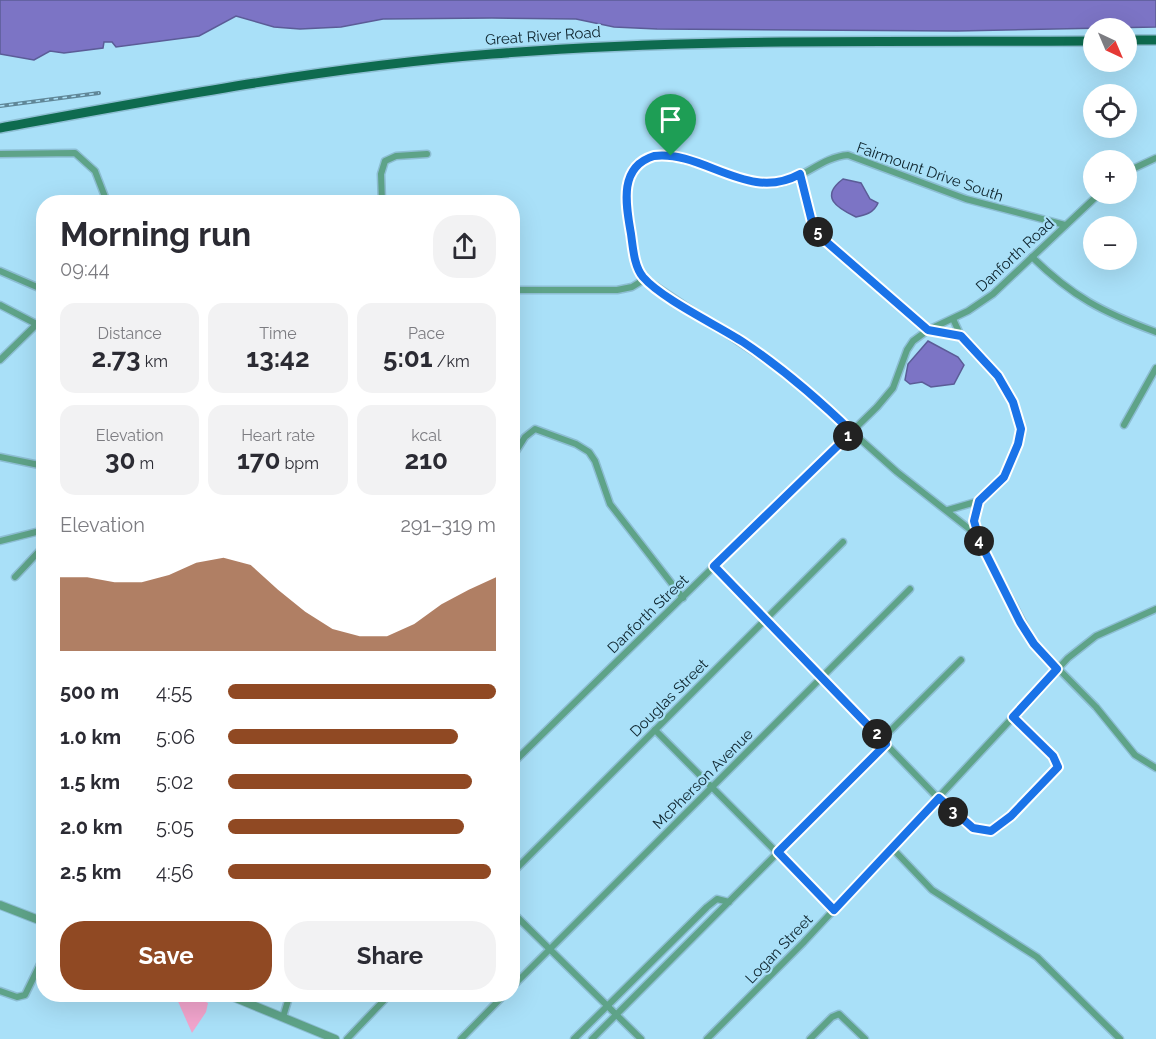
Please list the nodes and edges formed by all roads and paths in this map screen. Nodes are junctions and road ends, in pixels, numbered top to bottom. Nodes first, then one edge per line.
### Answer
1 (1137, 40) edge
2 (1156, 40) edge
3 (1083, 41) edge
4 (0, 128) edge
5 (0, 154) edge
6 (427, 154) dead end
7 (1156, 158) edge
8 (1137, 167) edge
9 (800, 174) junction
10 (104, 195) edge
11 (382, 195) edge
12 (1088, 204) edge
13 (1065, 225) junction
14 (1032, 257) junction
15 (0, 271) edge
16 (645, 279) junction
17 (36, 287) edge
18 (520, 290) edge
19 (0, 305) edge
20 (952, 319) junction
21 (36, 323) edge
22 (36, 325) edge
23 (928, 330) junction
24 (1156, 332) edge
25 (961, 336) junction
26 (0, 360) edge
27 (1156, 368) edge
28 (1124, 425) dead end
29 (852, 432) junction
30 (520, 445) edge
31 (0, 457) edge
32 (36, 464) edge
33 (979, 501) junction
34 (948, 510) junction
35 (36, 532) edge
36 (977, 535) junction
37 (0, 541) edge
38 (843, 542) dead end
39 (36, 555) edge
40 (714, 566) junction
41 (15, 577) dead end
42 (910, 589) dead end
43 (683, 598) junction
44 (1156, 609) edge
45 (765, 618) junction
46 (961, 660) dead end
47 (1057, 669) junction
48 (821, 677) junction
49 (1013, 717) junction
50 (655, 730) junction
51 (884, 741) junction
52 (520, 756) edge
53 (1156, 768) edge
54 (712, 786) junction
55 (939, 798) junction
56 (892, 848) junction
57 (778, 852) junction
58 (520, 865) edge
59 (729, 902) junction
60 (0, 905) edge
61 (834, 910) junction
62 (36, 919) edge
63 (520, 920) edge
64 (550, 949) junction
65 (36, 975) edge
66 (520, 979) edge
67 (0, 991) edge
68 (246, 1002) edge
69 (288, 1002) edge
70 (382, 1002) edge
71 (497, 1002) edge
72 (607, 1006) junction
73 (616, 1015) junction
74 (283, 1017) junction
75 (335, 1039) edge
76 (347, 1039) edge
77 (461, 1039) edge
78 (574, 1039) edge
79 (592, 1039) edge
80 (641, 1039) edge
81 (707, 1039) edge
82 (810, 1039) edge
83 (865, 1039) edge
84 (1120, 1039) edge

1 - 2 main road
3 - 4 main road, Great River Road
5 - 10 street
6 - 11 street
7 - 8 street
9 - 13 street, Fairmount Drive South
9 - 16 street, Fairmount Drive South
9 - 23 street
12 - 13 street, Danforth Road
13 - 14 street, Danforth Road
14 - 20 street, Danforth Road
14 - 24 street
15 - 17 street
16 - 18 street
16 - 29 street
19 - 21 street
20 - 23 street, Danforth Road
20 - 25 street
22 - 26 street
23 - 25 street
23 - 29 street, Danforth Road
25 - 33 street
27 - 28 street
29 - 34 street
29 - 40 street, Danforth Street
30 - 43 street
31 - 32 street
33 - 34 street
33 - 36 street
34 - 36 street
35 - 37 street
36 - 47 street
38 - 45 street, Douglas Street
39 - 41 street
40 - 43 street, Danforth Street
40 - 45 street
42 - 48 street, McPherson Avenue
43 - 52 street, Danforth Street
44 - 47 street, Logan Street
45 - 48 street
45 - 50 street, Douglas Street
46 - 51 street
47 - 49 street, Logan Street
47 - 53 street
48 - 51 street
48 - 54 street, McPherson Avenue
49 - 55 street, Logan Street
49 - 55 street
50 - 54 street
50 - 58 street, Douglas Street
51 - 55 street
51 - 57 street
54 - 57 street
54 - 64 street, McPherson Avenue
55 - 56 street, Logan Street
56 - 61 street, Logan Street
56 - 84 street
57 - 59 street
57 - 61 street
59 - 72 street
59 - 73 street
60 - 62 street
61 - 81 street, Logan Street
63 - 64 street
64 - 66 street, McPherson Avenue
64 - 72 street
65 - 67 street
68 - 74 street
69 - 74 street
70 - 76 street
71 - 77 street
72 - 73 street
72 - 78 street
73 - 79 street
73 - 80 street
74 - 75 street
82 - 83 street

